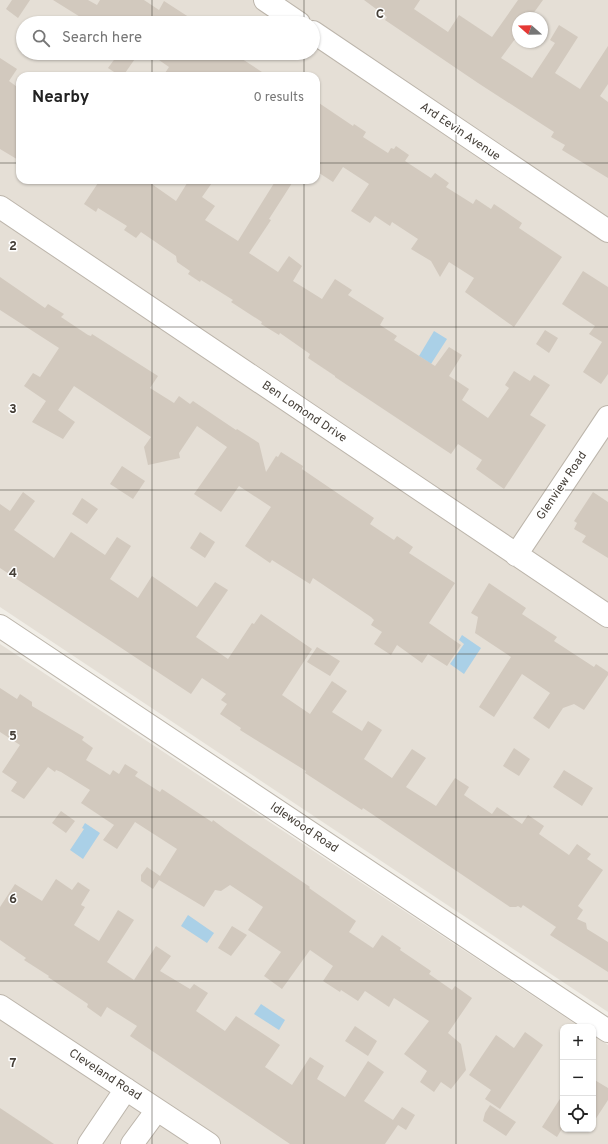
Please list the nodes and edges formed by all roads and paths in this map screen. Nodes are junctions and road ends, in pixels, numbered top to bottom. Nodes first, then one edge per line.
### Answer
1 (265, 0) edge
2 (289, 16) edge
3 (320, 37) edge
4 (0, 207) edge
5 (608, 231) edge
6 (608, 417) edge
7 (516, 555) junction
8 (608, 616) edge
9 (0, 626) edge
10 (0, 1006) edge
11 (608, 1031) edge
12 (126, 1089) junction
13 (157, 1110) junction
14 (89, 1144) edge
15 (132, 1144) edge
16 (209, 1144) edge

1 - 2 street
3 - 5 street, Ard Eevin Avenue
4 - 7 street, Ben Lomond Drive
6 - 7 street, Glenview Road
7 - 8 street, Ben Lomond Drive
9 - 11 street, Idlewood Road
10 - 12 street, Cleveland Road
12 - 13 street, Cleveland Road
12 - 14 street
13 - 15 street
13 - 16 street, Cleveland Road

